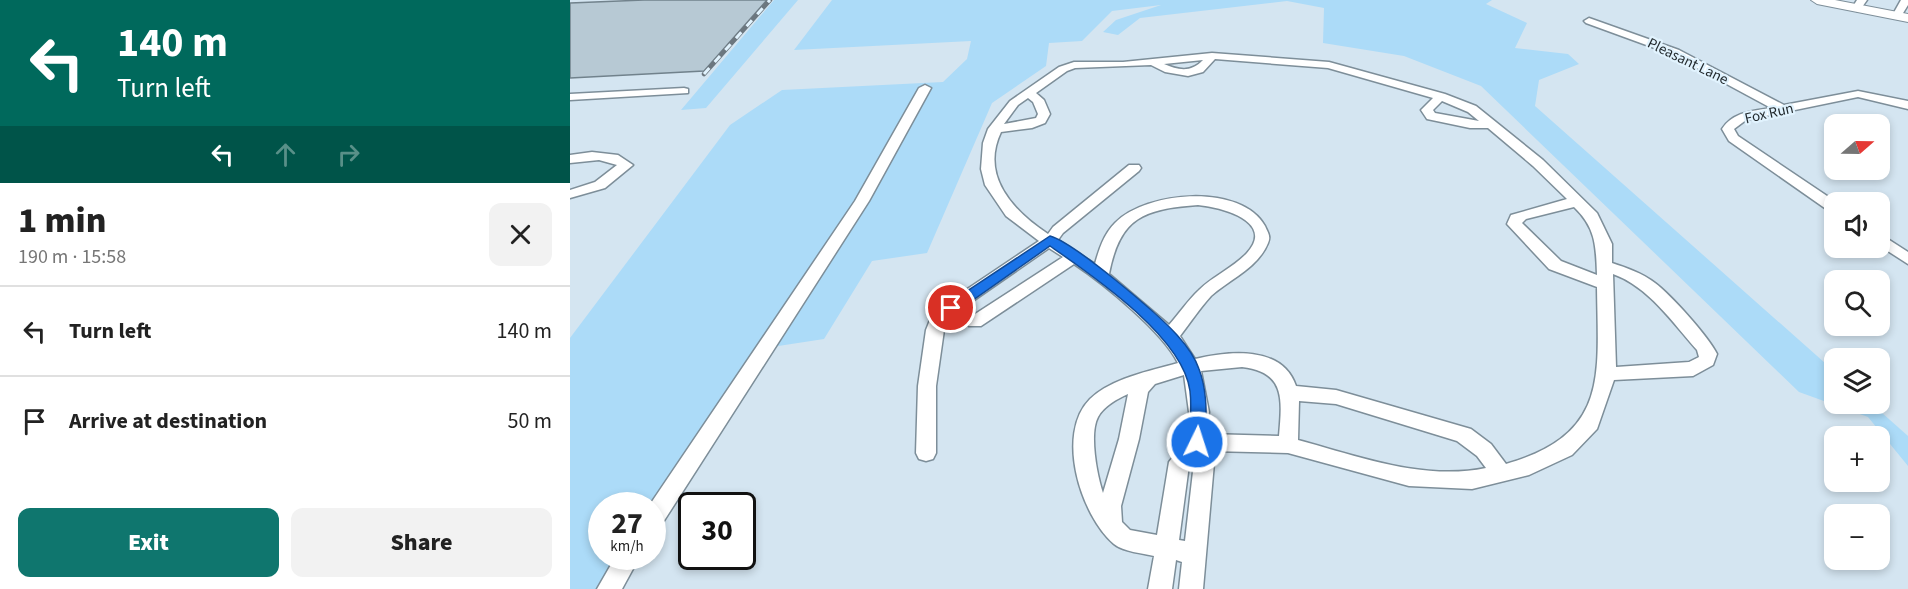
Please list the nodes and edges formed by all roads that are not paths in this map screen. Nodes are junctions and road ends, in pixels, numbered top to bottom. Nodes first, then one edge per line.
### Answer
1 (1817, 0) edge
2 (1906, 0) edge
3 (1860, 4) edge
4 (1903, 17) edge
5 (1589, 21) dead end
6 (925, 88) dead end
7 (684, 91) dead end
8 (1027, 92) junction
9 (1441, 96) junction
10 (570, 97) edge
11 (1908, 105) edge
12 (1783, 109) junction
13 (1493, 125) junction
14 (994, 129) junction
15 (570, 159) edge
16 (1134, 168) dead end
17 (570, 194) edge
18 (1577, 200) junction
19 (1824, 201) edge
20 (1050, 240) junction
21 (1890, 246) edge
22 (1074, 257) junction
23 (1908, 259) edge
24 (1604, 274) junction
25 (1101, 275) junction
26 (975, 322) dead end
27 (1170, 336) junction
28 (1191, 367) junction
29 (1607, 374) junction
30 (1148, 379) junction
31 (1289, 393) junction
32 (1197, 442) junction
33 (1288, 445) junction
34 (926, 453) dead end
35 (1502, 474) junction
36 (666, 499) edge
37 (1111, 526) junction
38 (1166, 549) junction
39 (1195, 554) junction
40 (621, 570) edge
41 (609, 589) edge
42 (1160, 589) edge
43 (1191, 589) edge

1 - 3 main road
2 - 4 street
3 - 4 main road
5 - 12 street, Pleasant Lane
6 - 36 street
7 - 10 street
8 - 9 street
8 - 14 street
8 - 14 street
9 - 13 street
9 - 13 street
11 - 12 street, Fox Run
12 - 19 street, Fox Run
13 - 18 street
14 - 20 street
15 - 17 street
16 - 20 street
18 - 24 street
18 - 24 street
20 - 22 street
20 - 34 street
21 - 23 street
22 - 25 street
22 - 26 street
24 - 29 street
24 - 29 street
25 - 27 street
25 - 27 street
27 - 28 street
28 - 30 street
28 - 31 street
28 - 32 street
29 - 35 street
30 - 37 street
30 - 37 street
31 - 33 street
31 - 35 street
32 - 33 street
32 - 38 street
32 - 39 street
33 - 35 street
37 - 38 street
38 - 39 street
38 - 42 street
39 - 43 street
40 - 41 street

